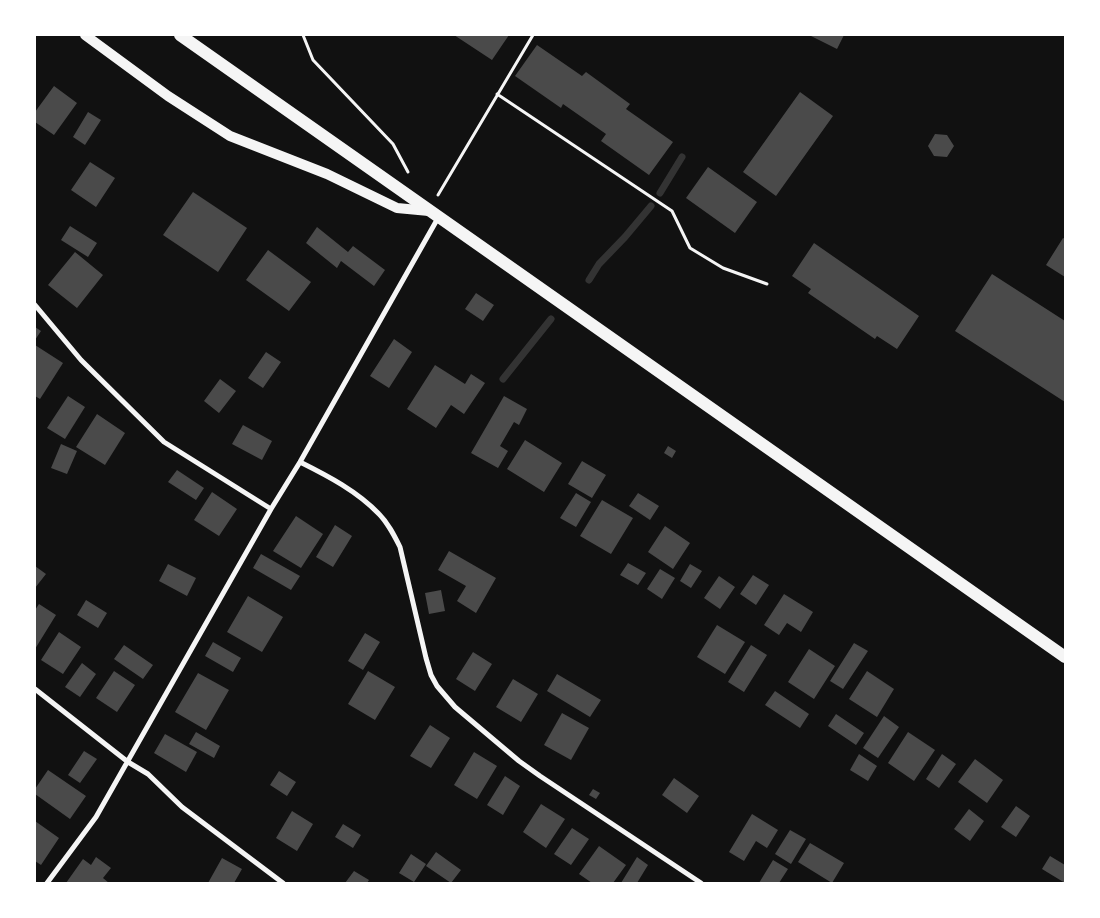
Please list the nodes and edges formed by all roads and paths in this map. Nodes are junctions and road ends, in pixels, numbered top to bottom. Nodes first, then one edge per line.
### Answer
1 (85, 35) edge
2 (180, 35) edge
3 (303, 35) edge
4 (533, 35) edge
5 (497, 94) junction
6 (411, 178) dead end
7 (434, 214) junction
8 (767, 284) dead end
9 (35, 305) edge
10 (300, 462) junction
11 (271, 508) junction
12 (1065, 657) edge
13 (35, 689) edge
14 (128, 762) junction
15 (48, 883) edge
16 (283, 883) edge
17 (701, 883) edge

1 - 7 main road
2 - 7 main road
3 - 6 path
4 - 5 path
5 - 7 path
5 - 8 path
7 - 10 street
7 - 12 main road
9 - 11 street
10 - 11 street
10 - 17 street
11 - 14 street
13 - 14 street
14 - 15 street
14 - 16 street

